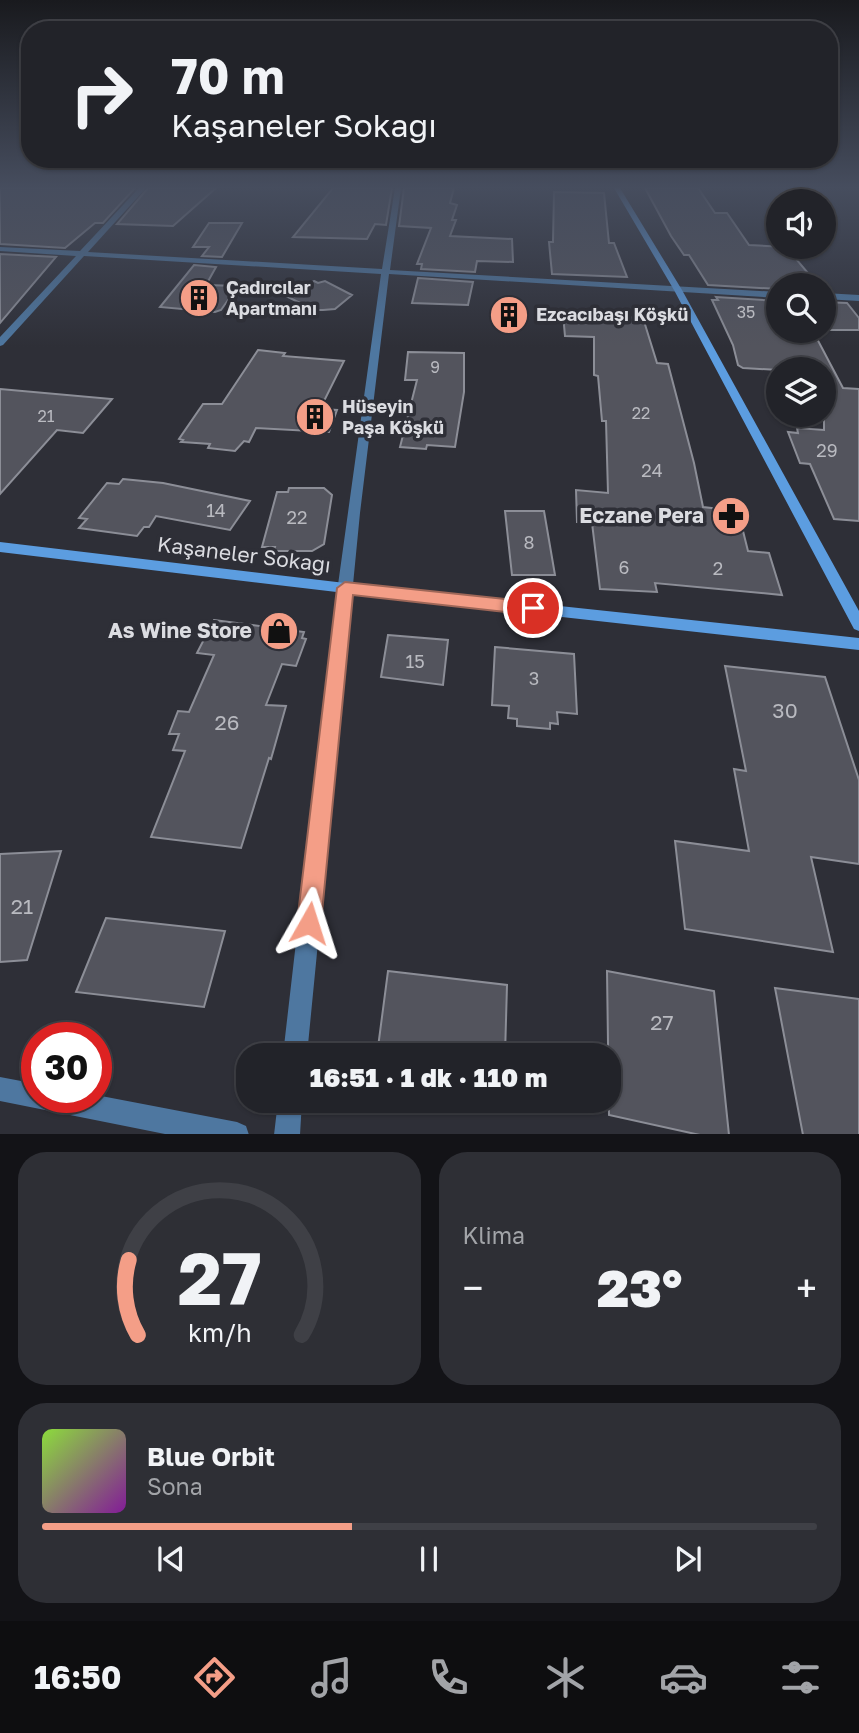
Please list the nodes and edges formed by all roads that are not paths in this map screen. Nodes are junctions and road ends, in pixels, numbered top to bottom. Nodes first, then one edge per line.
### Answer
1 (93, 241) edge
2 (389, 241) edge
3 (649, 241) edge
4 (0, 249) edge
5 (81, 254) junction
6 (384, 273) junction
7 (678, 290) junction
8 (766, 294) edge
9 (836, 297) edge
10 (859, 298) edge
11 (0, 343) edge
12 (0, 547) edge
13 (345, 588) junction
14 (859, 625) edge
15 (859, 644) edge
16 (296, 1043) edge
17 (0, 1089) edge
18 (21, 1093) edge
19 (112, 1111) edge
20 (289, 1113) edge
21 (232, 1134) edge
22 (287, 1134) edge

1 - 5 street
2 - 6 street
3 - 7 main road
4 - 5 street
5 - 6 street
5 - 11 street
6 - 7 street
6 - 13 street
7 - 8 street
7 - 14 main road
9 - 10 street
12 - 13 main road, Kaşaneler Sokağı
13 - 15 main road, Kaşaneler Sokağı
13 - 16 street
17 - 18 street
19 - 21 street
20 - 22 street

